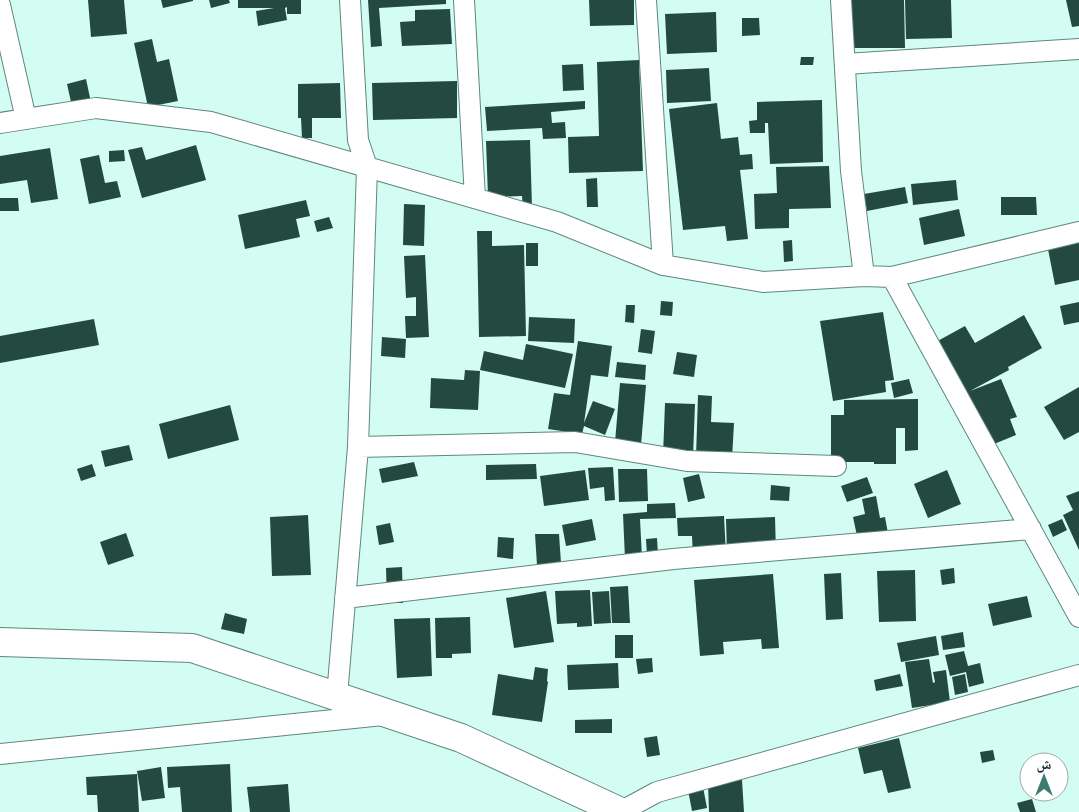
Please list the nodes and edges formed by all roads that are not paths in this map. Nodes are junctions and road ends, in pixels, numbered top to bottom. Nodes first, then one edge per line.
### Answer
1 (350, 0) edge
2 (464, 0) edge
3 (646, 0) edge
4 (841, 0) edge
5 (0, 5) edge
6 (1079, 49) edge
7 (845, 64) junction
8 (26, 119) junction
9 (0, 123) edge
10 (367, 167) junction
11 (476, 198) junction
12 (1079, 232) edge
13 (663, 265) junction
14 (864, 276) junction
15 (892, 277) junction
16 (358, 447) junction
17 (836, 466) dead end
18 (1031, 530) junction
19 (345, 598) junction
20 (1079, 617) edge
21 (0, 642) edge
22 (1079, 675) edge
23 (337, 696) junction
24 (390, 714) junction
25 (0, 754) edge
26 (613, 812) edge
27 (620, 812) edge

1 - 10 street
2 - 11 street
3 - 13 street
4 - 7 street
5 - 8 street
6 - 7 street
7 - 14 street
8 - 9 street
8 - 10 street
10 - 11 street
10 - 16 street
11 - 13 street
12 - 15 street
13 - 14 street
14 - 15 street
15 - 18 street
16 - 17 street
16 - 19 street
18 - 19 street
18 - 20 street
19 - 23 street
21 - 23 street
22 - 27 street
23 - 24 street
24 - 25 street
24 - 27 street
26 - 27 street

